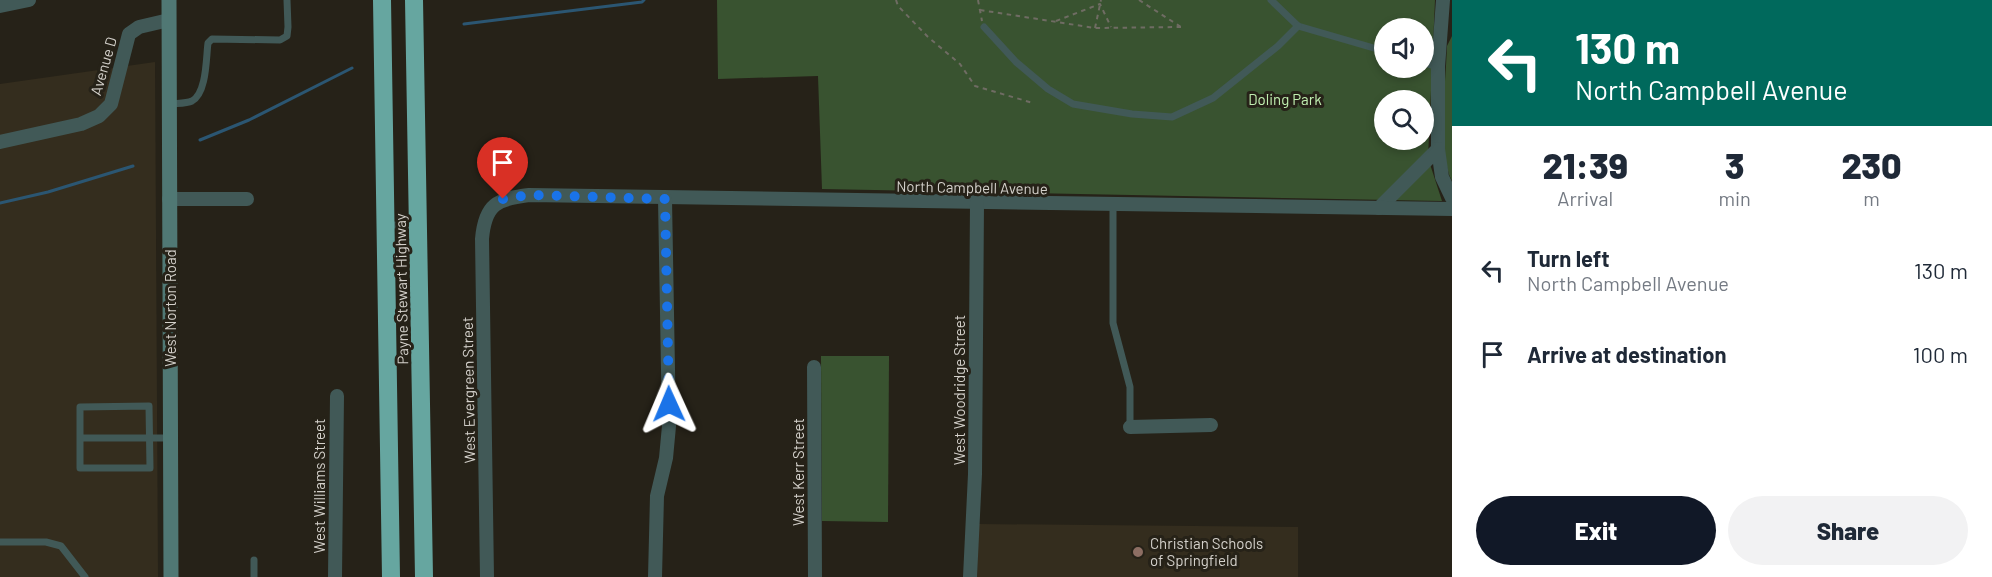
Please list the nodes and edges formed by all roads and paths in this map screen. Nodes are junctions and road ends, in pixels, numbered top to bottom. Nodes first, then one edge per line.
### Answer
1 (28, 0) edge
2 (169, 0) edge
3 (287, 0) edge
4 (382, 0) edge
5 (414, 0) edge
6 (896, 0) edge
7 (978, 0) edge
8 (1101, 0) edge
9 (1139, 0) edge
10 (1271, 0) edge
11 (1443, 0) edge
12 (1100, 4) junction
13 (0, 6) edge
14 (980, 10) junction
15 (169, 20) junction
16 (1447, 20) edge
17 (1055, 21) junction
18 (1298, 26) junction
19 (984, 27) joint
20 (1111, 27) junction
21 (1095, 28) junction
22 (1374, 48) edge
23 (1434, 66) edge
24 (1438, 67) junction
25 (1033, 103) dead end
26 (169, 104) junction
27 (0, 142) edge
28 (1438, 149) junction
29 (1452, 198) edge
30 (169, 199) junction
31 (247, 199) dead end
32 (665, 199) junction
33 (977, 203) junction
34 (493, 205) joint
35 (1113, 205) junction
36 (1379, 208) junction
37 (1452, 209) edge
38 (386, 225) junction
39 (418, 225) junction
40 (814, 368) dead end
41 (337, 396) dead end
42 (1212, 425) dead end
43 (1130, 427) joint
44 (80, 438) junction
45 (149, 438) junction
46 (170, 438) junction
47 (0, 542) edge
48 (254, 560) dead end
49 (85, 577) edge
50 (171, 577) edge
51 (254, 577) edge
52 (335, 577) edge
53 (391, 577) edge
54 (424, 577) edge
55 (487, 577) edge
56 (655, 577) edge
57 (815, 577) edge
58 (970, 577) edge

1 - 13 street
2 - 15 main road, West Norton Road
3 - 26 lane
4 - 38 highway, Payne Stewart Highway
5 - 39 highway, Payne Stewart Highway
6 - 25 path
7 - 14 path
8 - 12 path
9 - 20 path
10 - 18 lane
11 - 16 street
12 - 17 path
12 - 20 path
12 - 21 path
14 - 17 path
14 - 19 path
15 - 26 main road, West Norton Road
15 - 27 street, Avenue D
16 - 24 street
17 - 21 path
18 - 19 lane
18 - 22 lane
20 - 21 path
23 - 24 lane
24 - 28 street
26 - 30 main road, West Norton Road
28 - 29 street
28 - 36 street
30 - 31 street
30 - 46 main road, West Norton Road
32 - 33 street, North Campbell Avenue
32 - 34 street, North Campbell Avenue
32 - 56 street
33 - 35 street, North Campbell Avenue
33 - 58 street, West Woodridge Street
34 - 55 street, West Evergreen Street
35 - 36 street, North Campbell Avenue
35 - 43 lane
36 - 37 street, North Campbell Avenue
38 - 39 lane
38 - 53 highway, Payne Stewart Highway
39 - 54 highway, Payne Stewart Highway
40 - 57 street, West Kerr Street
41 - 52 street, West Williams Street
42 - 43 street
44 - 45 lane
44 - 45 lane
44 - 45 lane
45 - 46 lane
46 - 50 main road, West Norton Road
47 - 49 lane
48 - 51 lane

